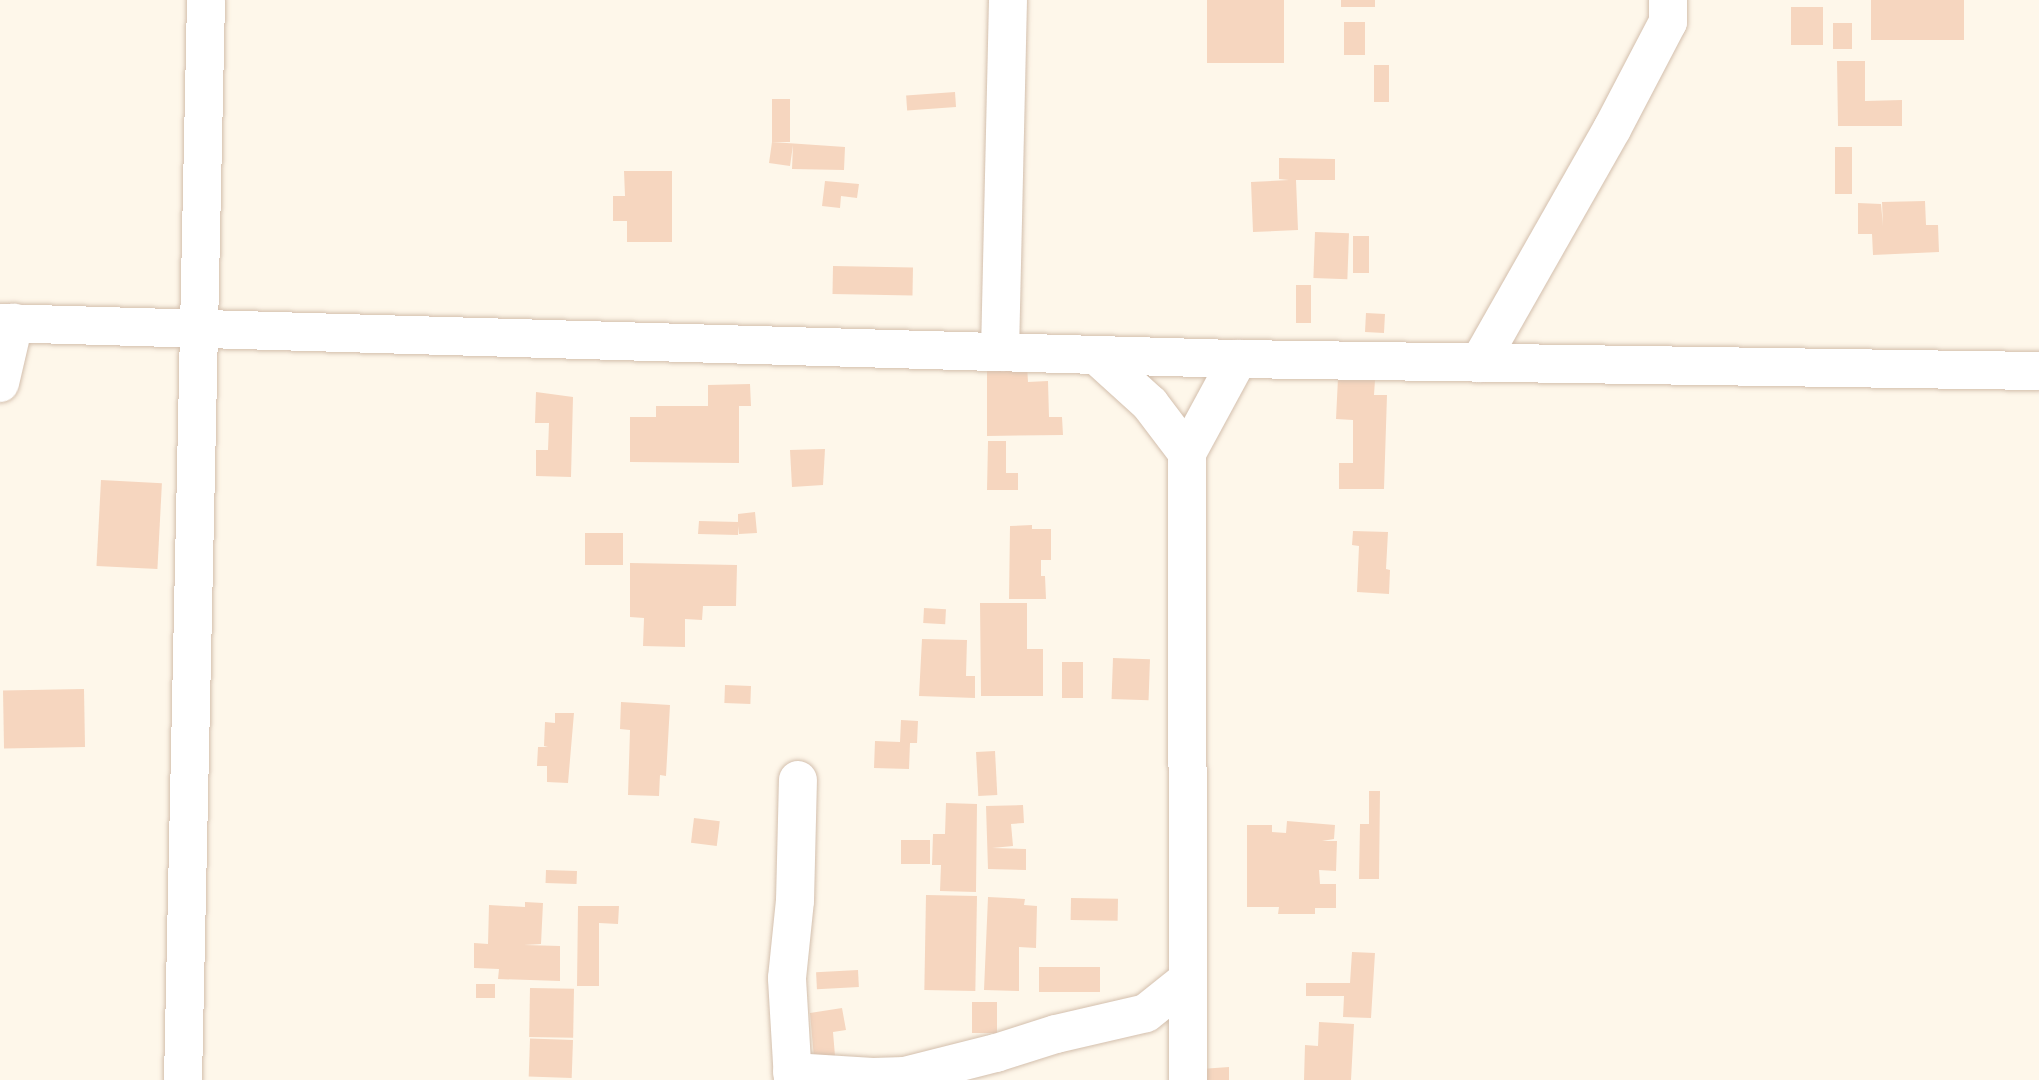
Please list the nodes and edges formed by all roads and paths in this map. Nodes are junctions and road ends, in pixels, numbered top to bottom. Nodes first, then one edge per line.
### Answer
1 (206, 0) edge
2 (1008, 0) edge
3 (1668, 0) edge
4 (7, 323) edge
5 (200, 328) junction
6 (1000, 352) junction
7 (1096, 355) junction
8 (1238, 359) junction
9 (1479, 363) junction
10 (2039, 371) edge
11 (0, 383) edge
12 (1187, 453) junction
13 (799, 780) dead end
14 (1186, 981) junction
15 (792, 1076) edge
16 (183, 1080) edge
17 (1188, 1080) edge

1 - 5 street
2 - 6 street
3 - 9 street
4 - 5 street
4 - 11 street
5 - 6 street
5 - 16 street
6 - 7 street
7 - 8 street
7 - 12 street
8 - 9 street
8 - 12 street
9 - 10 street
12 - 14 street
13 - 15 street
14 - 15 street
14 - 17 street

